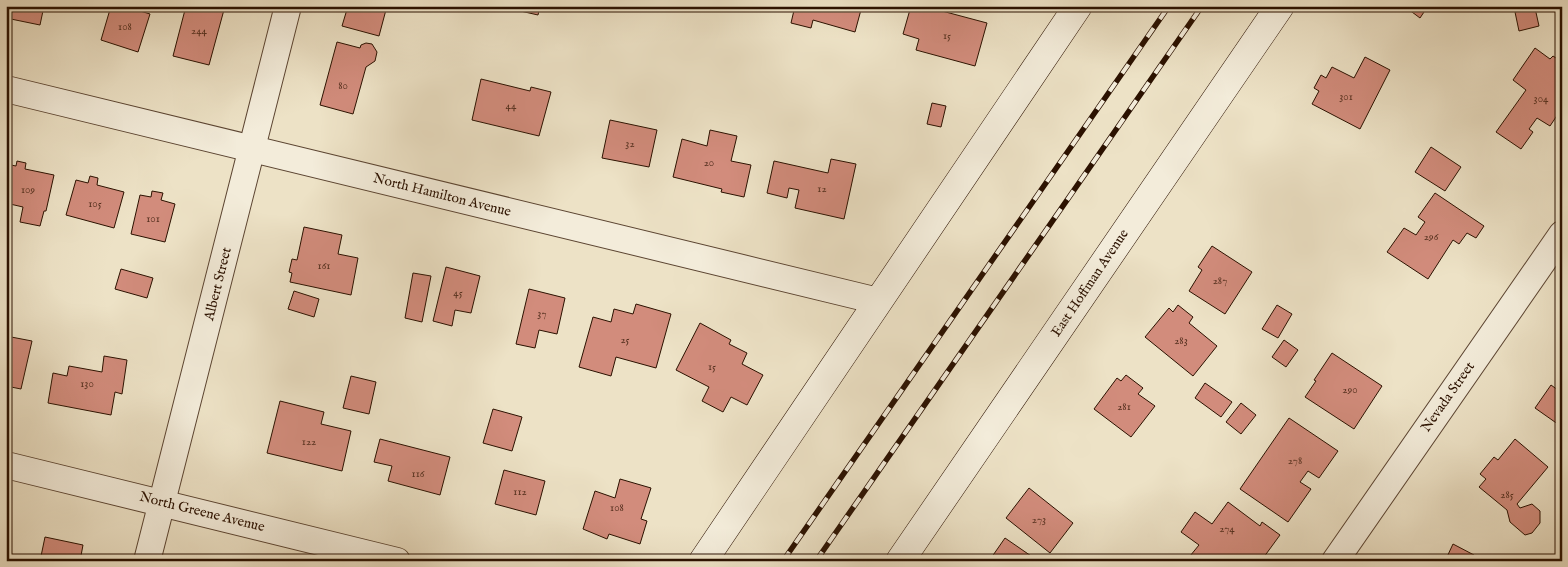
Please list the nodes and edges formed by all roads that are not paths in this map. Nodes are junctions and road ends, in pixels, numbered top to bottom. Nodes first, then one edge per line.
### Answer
1 (288, 6) edge
2 (1078, 6) edge
3 (1280, 6) edge
4 (6, 89) edge
5 (253, 149) junction
6 (1562, 234) edge
7 (1554, 259) edge
8 (878, 300) junction
9 (6, 465) edge
10 (162, 502) junction
11 (148, 561) edge
12 (398, 561) edge
13 (703, 561) edge
14 (900, 561) edge
15 (1335, 561) edge

1 - 5 street, Albert Street
2 - 8 street
3 - 14 street, East Hoffman Avenue
4 - 5 street, North Hamilton Avenue
5 - 8 street, North Hamilton Avenue
5 - 10 street, Albert Street
6 - 7 street, Nevada Street
7 - 15 street, Nevada Street
8 - 13 street
9 - 10 street, North Greene Avenue
10 - 11 street, Albert Street
10 - 12 street, North Greene Avenue

